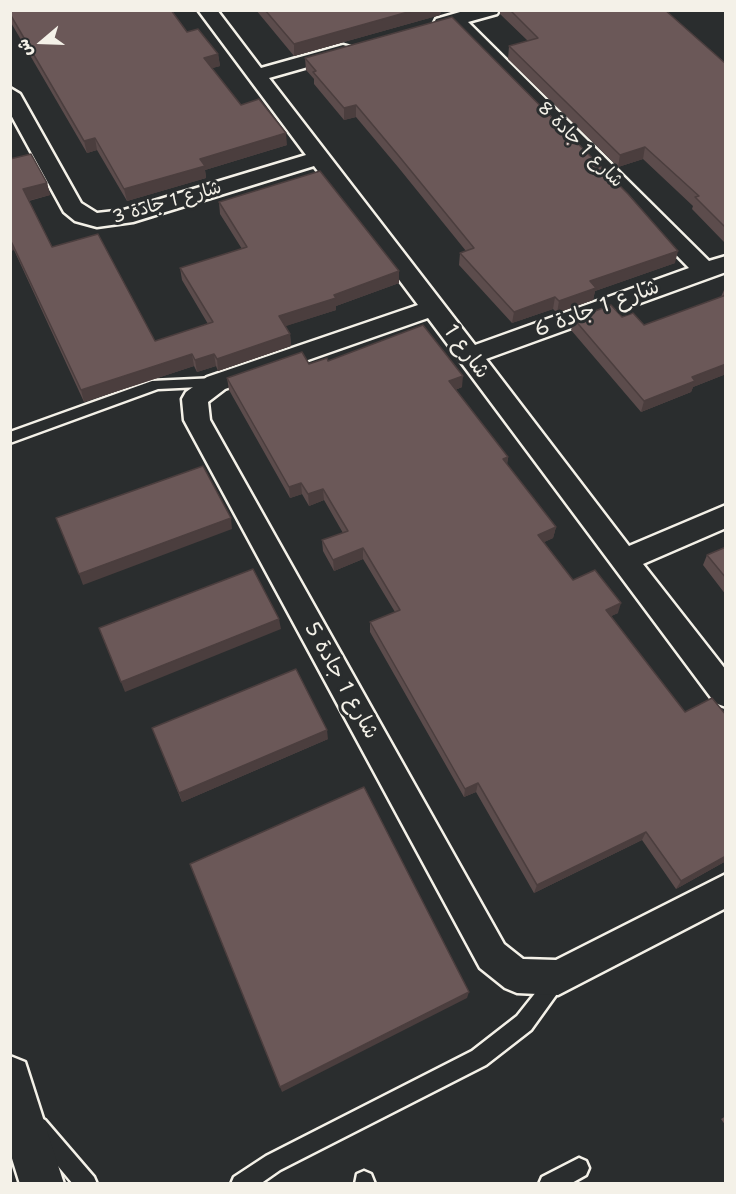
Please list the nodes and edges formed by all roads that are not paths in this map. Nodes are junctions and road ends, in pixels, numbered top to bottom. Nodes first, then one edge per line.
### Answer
1 (207, 10) edge
2 (490, 10) edge
3 (456, 20) junction
4 (423, 29) edge
5 (356, 47) edge
6 (256, 75) junction
7 (10, 93) edge
8 (319, 158) junction
9 (715, 266) edge
10 (433, 308) junction
11 (469, 356) junction
12 (216, 383) junction
13 (10, 438) edge
14 (726, 516) edge
15 (624, 560) junction
16 (726, 694) edge
17 (726, 890) edge
18 (558, 978) junction
19 (14, 1091) edge
20 (579, 1168) dead end
21 (42, 1184) edge
22 (87, 1184) edge
23 (241, 1184) edge
24 (549, 1184) edge

1 - 6 street, شارع 1
2 - 3 street
3 - 4 street
3 - 9 street, شارع 1 جادة 8
5 - 6 street
6 - 8 street, شارع 1
7 - 8 street, شارع 1 جادة 3
8 - 10 street, شارع 1
9 - 11 street, شارع 1 جادة 6
10 - 11 street, شارع 1
10 - 12 street, شارع 1 جادة 5
11 - 15 street, شارع 1
12 - 13 lane
12 - 18 street, شارع 1 جادة 5
14 - 15 street
15 - 16 street, شارع 1
17 - 18 street
18 - 23 lane
19 - 21 highway
19 - 22 lane
20 - 24 lane

